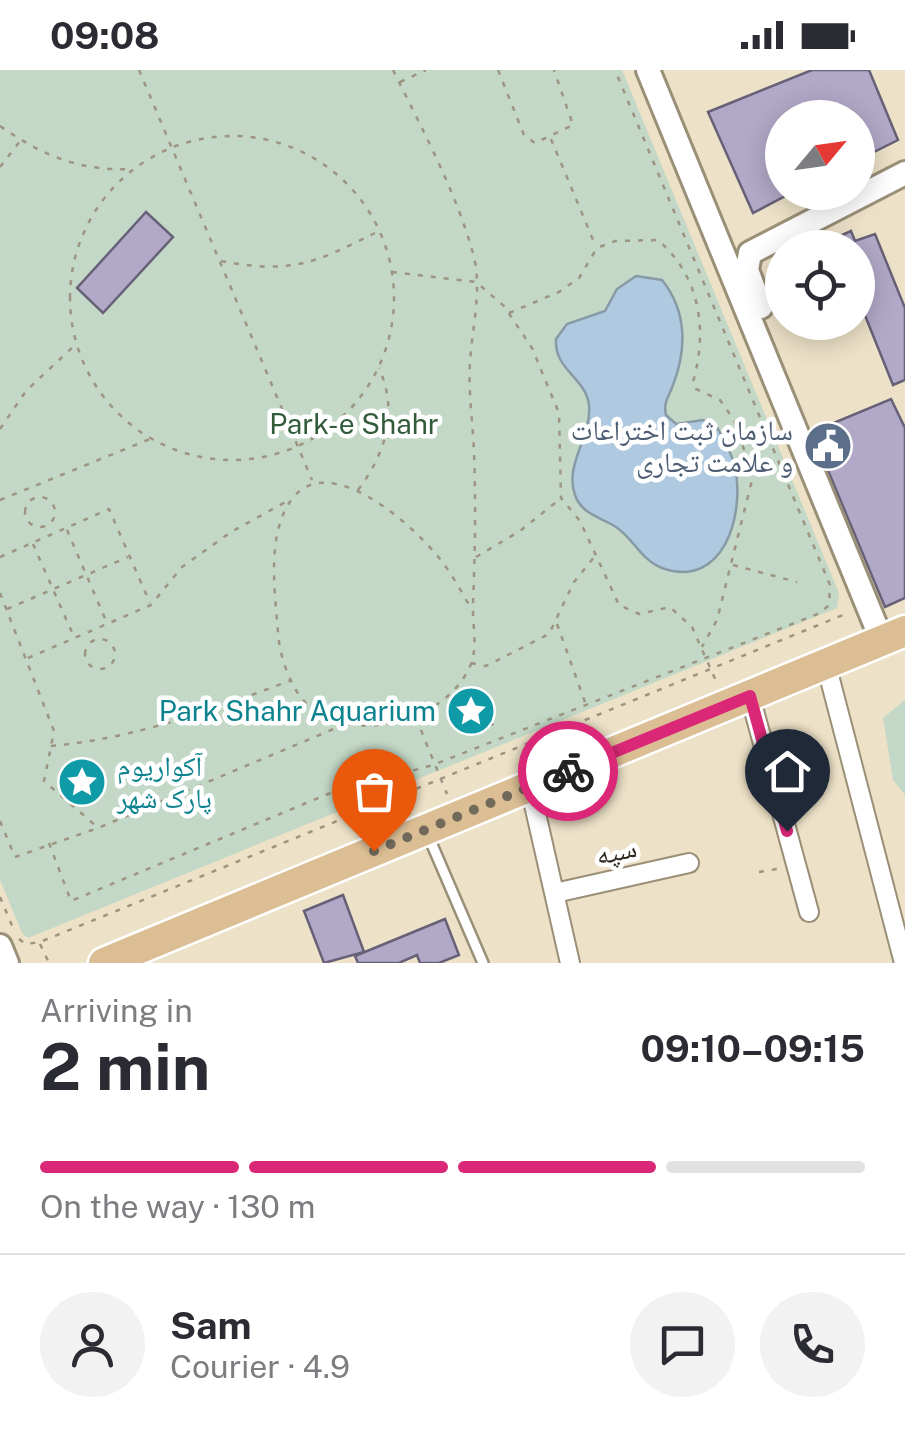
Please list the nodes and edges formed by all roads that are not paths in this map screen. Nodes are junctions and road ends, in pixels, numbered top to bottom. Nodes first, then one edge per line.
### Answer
1 (648, 70) edge
2 (905, 158) edge
3 (905, 172) edge
4 (875, 174) edge
5 (804, 210) edge
6 (716, 237) junction
7 (893, 636) edge
8 (826, 664) junction
9 (738, 701) junction
10 (530, 787) junction
11 (426, 830) junction
12 (689, 863) dead end
13 (555, 893) junction
14 (809, 912) dead end
15 (0, 946) edge
16 (7, 963) edge
17 (104, 963) edge
18 (482, 963) edge
19 (570, 963) edge
20 (904, 963) edge

1 - 6 street
2 - 4 street
3 - 7 street
5 - 6 street
6 - 7 street
7 - 8 main road
8 - 9 main road
8 - 20 street
9 - 10 main road
9 - 14 street
10 - 11 main road
10 - 13 street
11 - 17 main road
11 - 18 lane
12 - 13 street, سپه
13 - 19 street
15 - 16 street

